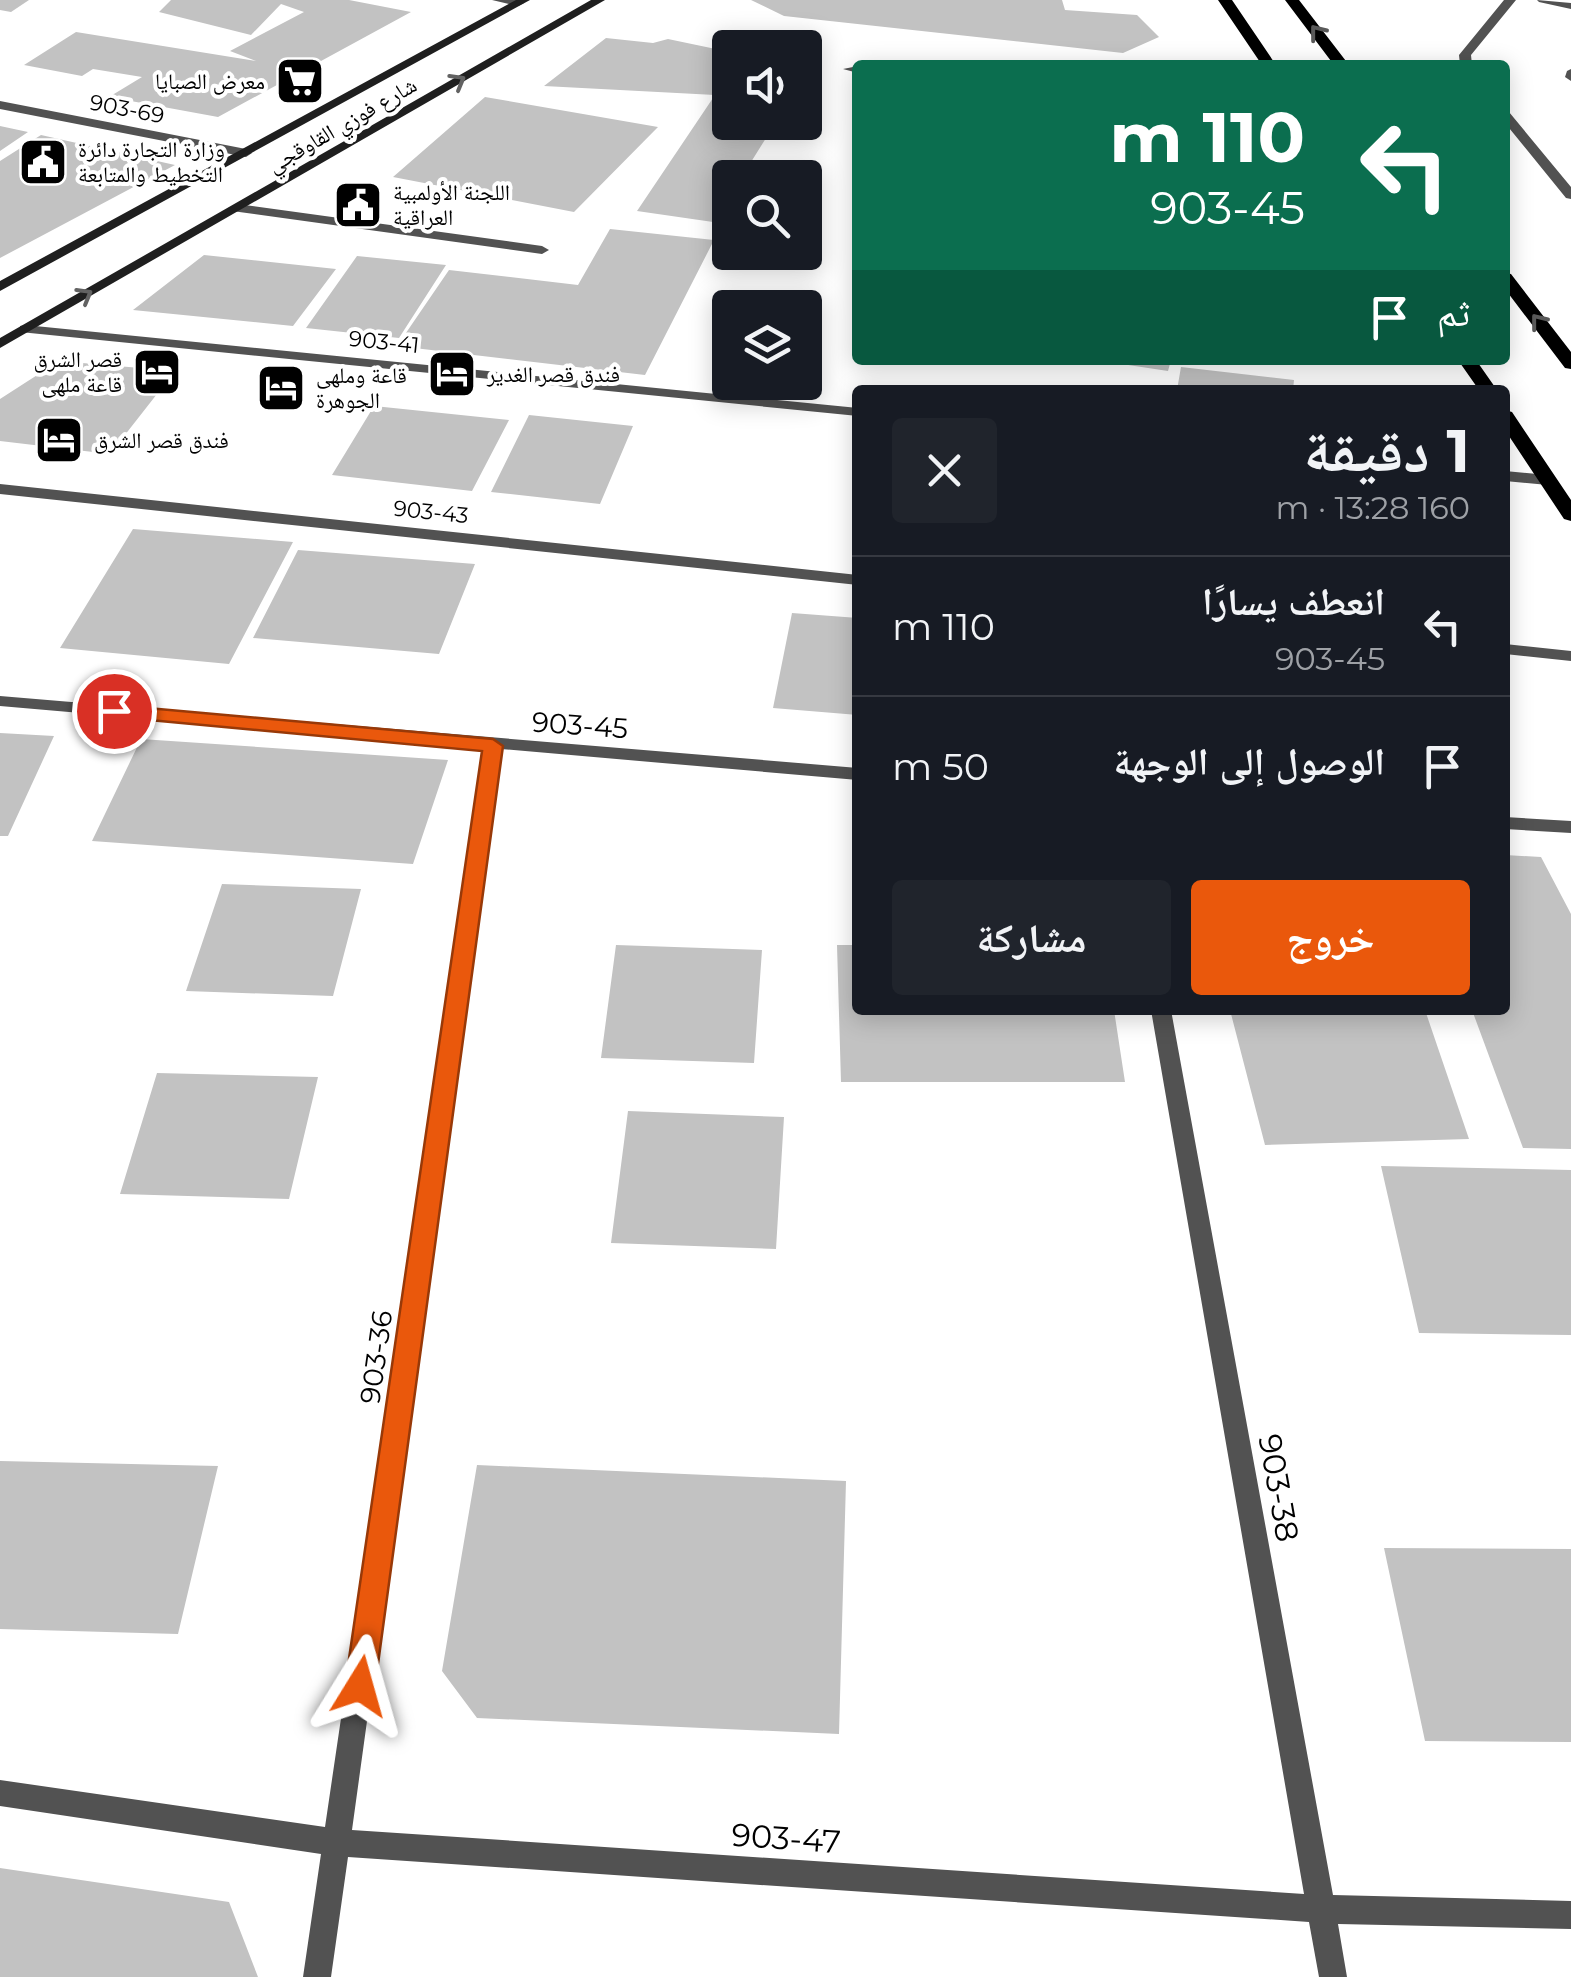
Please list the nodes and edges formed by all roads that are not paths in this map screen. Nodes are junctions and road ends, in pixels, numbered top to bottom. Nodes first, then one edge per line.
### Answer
1 (498, 0) edge
2 (599, 0) edge
3 (1225, 0) edge
4 (1292, 0) edge
5 (1510, 0) edge
6 (1543, 0) edge
7 (521, 2) edge
8 (1571, 6) edge
9 (1265, 60) edge
10 (1338, 60) edge
11 (1466, 60) edge
12 (0, 105) edge
13 (1510, 121) edge
14 (246, 152) junction
15 (1571, 194) edge
16 (237, 208) junction
17 (542, 250) dead end
18 (1510, 285) edge
19 (0, 287) edge
20 (25, 330) junction
21 (0, 344) edge
22 (1571, 364) edge
23 (852, 411) edge
24 (1510, 423) edge
25 (1510, 476) edge
26 (1548, 480) junction
27 (0, 489) edge
28 (1571, 514) edge
29 (852, 579) edge
30 (1510, 650) edge
31 (1571, 656) edge
32 (0, 701) edge
33 (493, 746) junction
34 (852, 774) edge
35 (1510, 822) edge
36 (1571, 828) edge
37 (1162, 1015) edge
38 (0, 1793) edge
39 (338, 1842) junction
40 (1321, 1909) junction
41 (1571, 1915) edge
42 (317, 1977) edge
43 (1333, 1977) edge

1 - 7 street
16 -> 2 street, شارع فوزي القاوقجي
3 - 9 main road
10 -> 4 main road
5 - 11 street
6 - 8 street
7 - 14 street, شارع فوزي القاوقجي
12 - 14 street, 903-69
13 - 15 street
14 - 19 street, شارع فوزي القاوقجي
16 - 17 street
20 -> 16 street, شارع فوزي القاوقجي
22 -> 18 main road
20 - 21 street, شارع فوزي القاوقجي
20 - 23 street, 903-41
24 - 26 main road
25 - 26 street
26 - 28 main road
27 - 29 street, 903-43
30 - 31 street
32 - 33 street, 903-45
33 - 34 street, 903-45
33 - 39 street, 903-36
35 - 36 street
37 - 40 street, 903-38
38 - 39 street, 903-47
39 - 40 street, 903-47
39 - 42 street, 903-36
40 - 41 street, 903-47
40 - 43 street, 903-38

